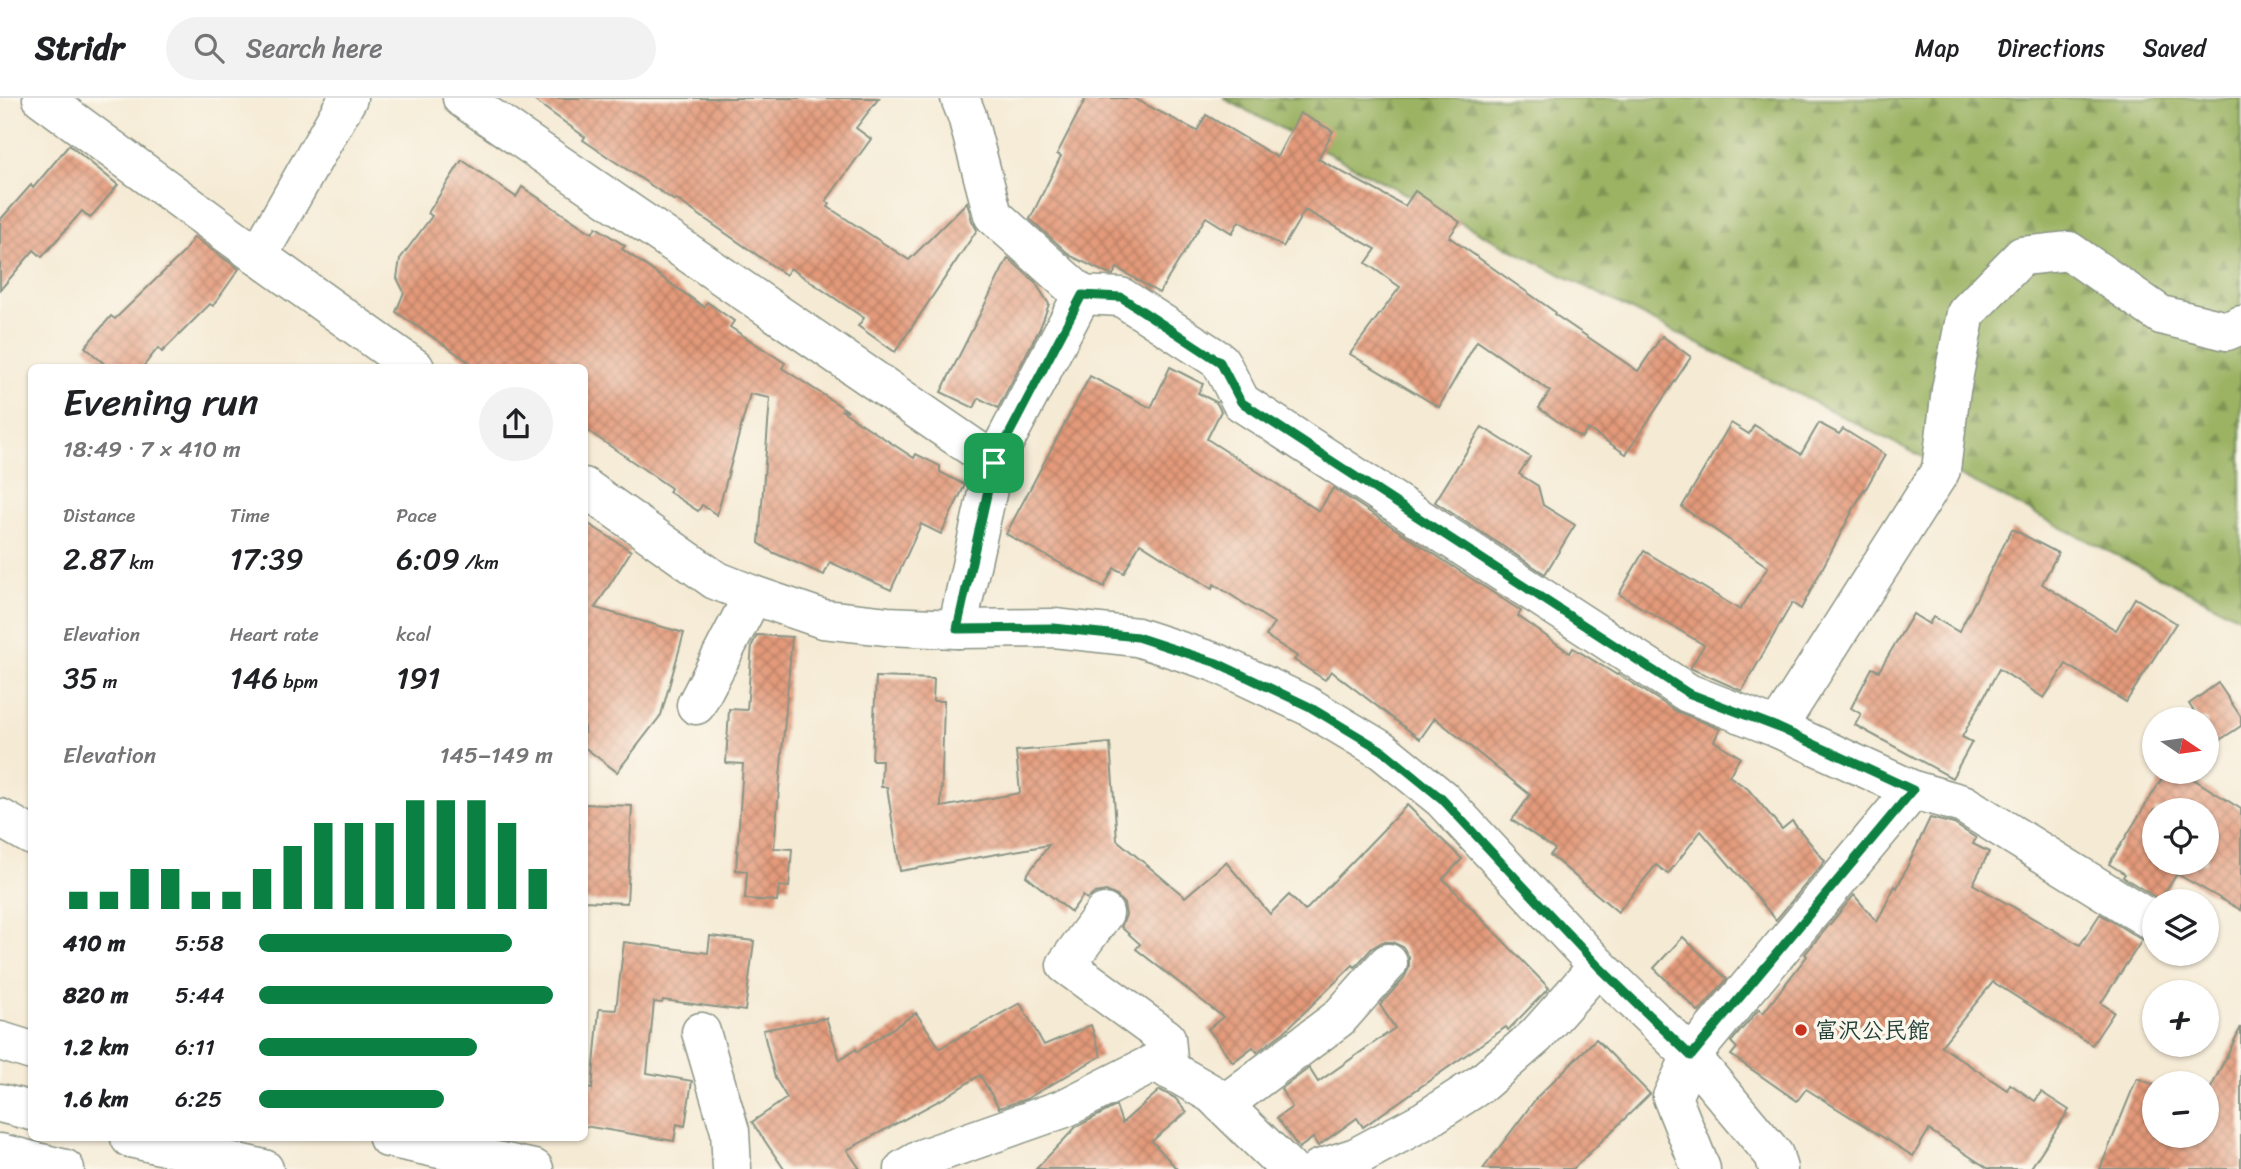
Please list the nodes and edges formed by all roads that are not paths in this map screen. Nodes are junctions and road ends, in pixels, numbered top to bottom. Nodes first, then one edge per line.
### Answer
1 (42, 98) edge
2 (348, 98) edge
3 (462, 98) edge
4 (960, 98) edge
5 (258, 256) junction
6 (1082, 295) junction
7 (2241, 325) edge
8 (409, 364) edge
9 (994, 463) junction
10 (588, 490) edge
11 (753, 595) junction
12 (957, 629) junction
13 (696, 705) dead end
14 (1777, 727) junction
15 (1913, 790) junction
16 (0, 818) edge
17 (28, 834) edge
18 (1104, 913) dead end
19 (2142, 915) edge
20 (1388, 963) dead end
21 (1598, 966) junction
22 (701, 1032) dead end
23 (0, 1041) edge
24 (28, 1050) edge
25 (1691, 1056) junction
26 (1169, 1070) junction
27 (0, 1103) edge
28 (1223, 1105) junction
29 (28, 1110) edge
30 (143, 1141) edge
31 (402, 1141) edge
32 (0, 1153) edge
33 (65, 1169) edge
34 (264, 1169) edge
35 (534, 1169) edge
36 (732, 1169) edge
37 (904, 1169) edge
38 (1289, 1169) edge
39 (1319, 1169) edge
40 (1701, 1169) edge
41 (1778, 1169) edge

1 - 5 main road
2 - 5 main road
3 - 9 main road
4 - 6 main road
5 - 8 main road
6 - 9 main road
6 - 14 main road
7 - 14 main road
9 - 12 main road
10 - 11 main road
11 - 12 main road
11 - 13 main road
12 - 21 main road
14 - 15 main road
15 - 19 main road
15 - 25 main road
16 - 17 main road
18 - 26 main road
20 - 28 main road
21 - 25 main road
21 - 39 main road
22 - 36 main road
23 - 24 main road
25 - 40 main road
25 - 41 main road
26 - 28 main road
26 - 37 main road
27 - 29 main road
28 - 38 main road
30 - 34 main road
31 - 35 main road
32 - 33 main road

